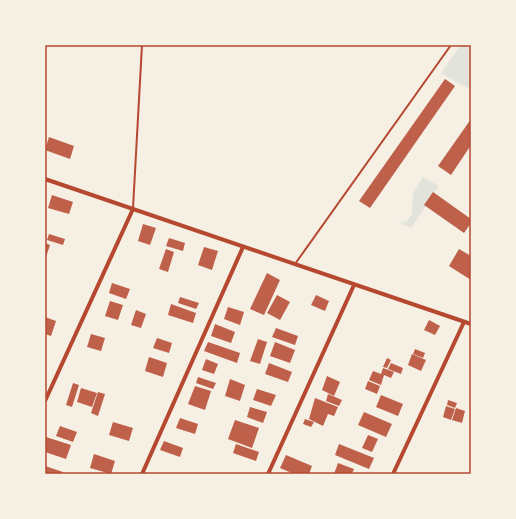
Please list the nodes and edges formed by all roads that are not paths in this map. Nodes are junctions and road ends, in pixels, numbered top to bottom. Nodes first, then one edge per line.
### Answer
1 (142, 45) edge
2 (451, 45) edge
3 (45, 180) edge
4 (132, 209) junction
5 (243, 247) junction
6 (295, 265) junction
7 (354, 285) junction
8 (464, 322) junction
9 (471, 324) edge
10 (45, 401) edge
11 (142, 474) edge
12 (268, 474) edge
13 (393, 474) edge

1 - 4 lane
2 - 6 lane
3 - 4 street
4 - 5 street
4 - 10 street
5 - 6 street
5 - 11 street
6 - 7 street
7 - 8 street
7 - 12 street
8 - 9 street
8 - 13 street

